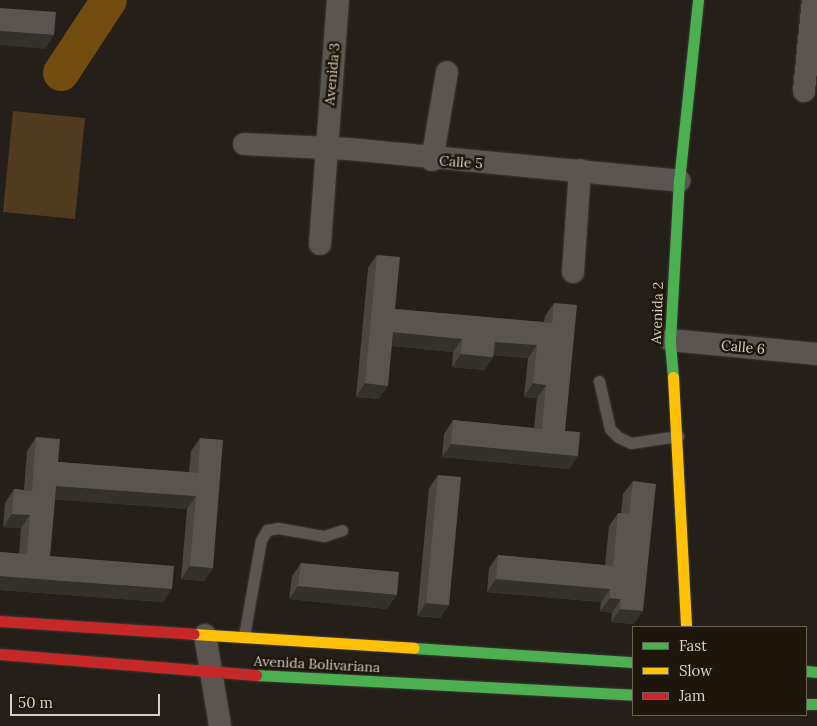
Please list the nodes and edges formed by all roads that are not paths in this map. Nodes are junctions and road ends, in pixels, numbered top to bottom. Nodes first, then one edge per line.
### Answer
1 (338, 0) edge
2 (698, 0) edge
3 (813, 0) edge
4 (447, 72) dead end
5 (804, 90) dead end
6 (244, 144) dead end
7 (326, 148) junction
8 (432, 160) junction
9 (580, 170) junction
10 (679, 182) junction
11 (320, 244) dead end
12 (573, 272) dead end
13 (670, 340) junction
14 (817, 354) edge
15 (599, 381) dead end
16 (678, 436) junction
17 (342, 530) dead end
18 (0, 621) edge
19 (686, 626) edge
20 (206, 636) junction
21 (244, 636) junction
22 (0, 654) edge
23 (632, 662) edge
24 (210, 673) junction
25 (632, 695) edge
26 (220, 726) edge

1 - 7 street, Avenida 3
2 - 10 street, Avenida 2
3 - 5 street
4 - 8 street
6 - 7 street, Calle 5
7 - 8 street, Calle 5
7 - 11 street, Avenida 3
8 - 9 street, Calle 5
9 - 10 street, Calle 5
9 - 12 street
10 - 13 street, Avenida 2
13 - 14 street, Calle 6
13 - 16 street, Avenida 2
15 - 16 lane
16 - 19 street, Avenida 2
17 - 21 lane
18 - 20 street, Avenida Bolivariana
20 - 21 street, Avenida Bolivariana
20 - 24 street
21 - 23 street, Avenida Bolivariana
22 - 24 street, Avenida Bolivariana
24 - 25 street, Avenida Bolivariana
24 - 26 street

